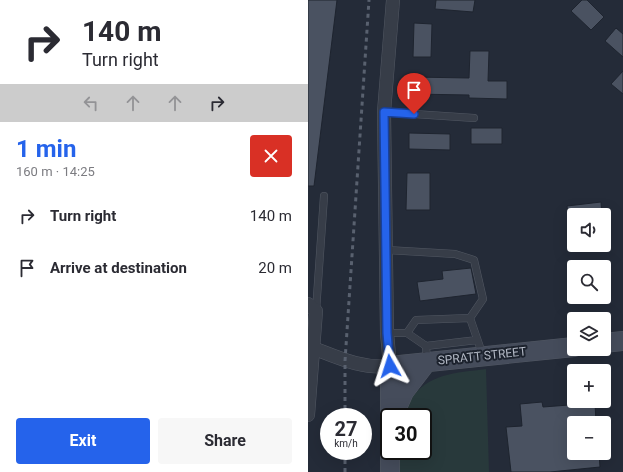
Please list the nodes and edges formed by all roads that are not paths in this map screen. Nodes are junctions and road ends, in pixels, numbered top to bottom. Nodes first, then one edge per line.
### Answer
1 (393, 0) edge
2 (384, 112) junction
3 (474, 118) dead end
4 (324, 196) dead end
5 (387, 250) junction
6 (312, 308) edge
7 (470, 318) junction
8 (387, 333) junction
9 (407, 333) junction
10 (623, 342) edge
11 (611, 343) edge
12 (312, 345) edge
13 (567, 347) edge
14 (480, 348) junction
15 (427, 354) junction
16 (390, 366) junction
17 (390, 408) edge
18 (397, 408) edge
19 (308, 415) edge
20 (390, 460) edge
21 (390, 472) edge

1 - 2 street
2 - 3 lane
2 - 5 street
4 - 6 lane
5 - 7 lane
5 - 8 street
6 - 12 street
7 - 9 lane
7 - 14 lane
8 - 9 lane
8 - 16 street
9 - 15 lane
10 - 11 main road
12 - 16 street
12 - 19 street
13 - 14 main road, SPRATT STREET
14 - 15 main road, SPRATT STREET
15 - 16 main road, SPRATT STREET
15 - 18 main road
16 - 17 main road
20 - 21 main road

